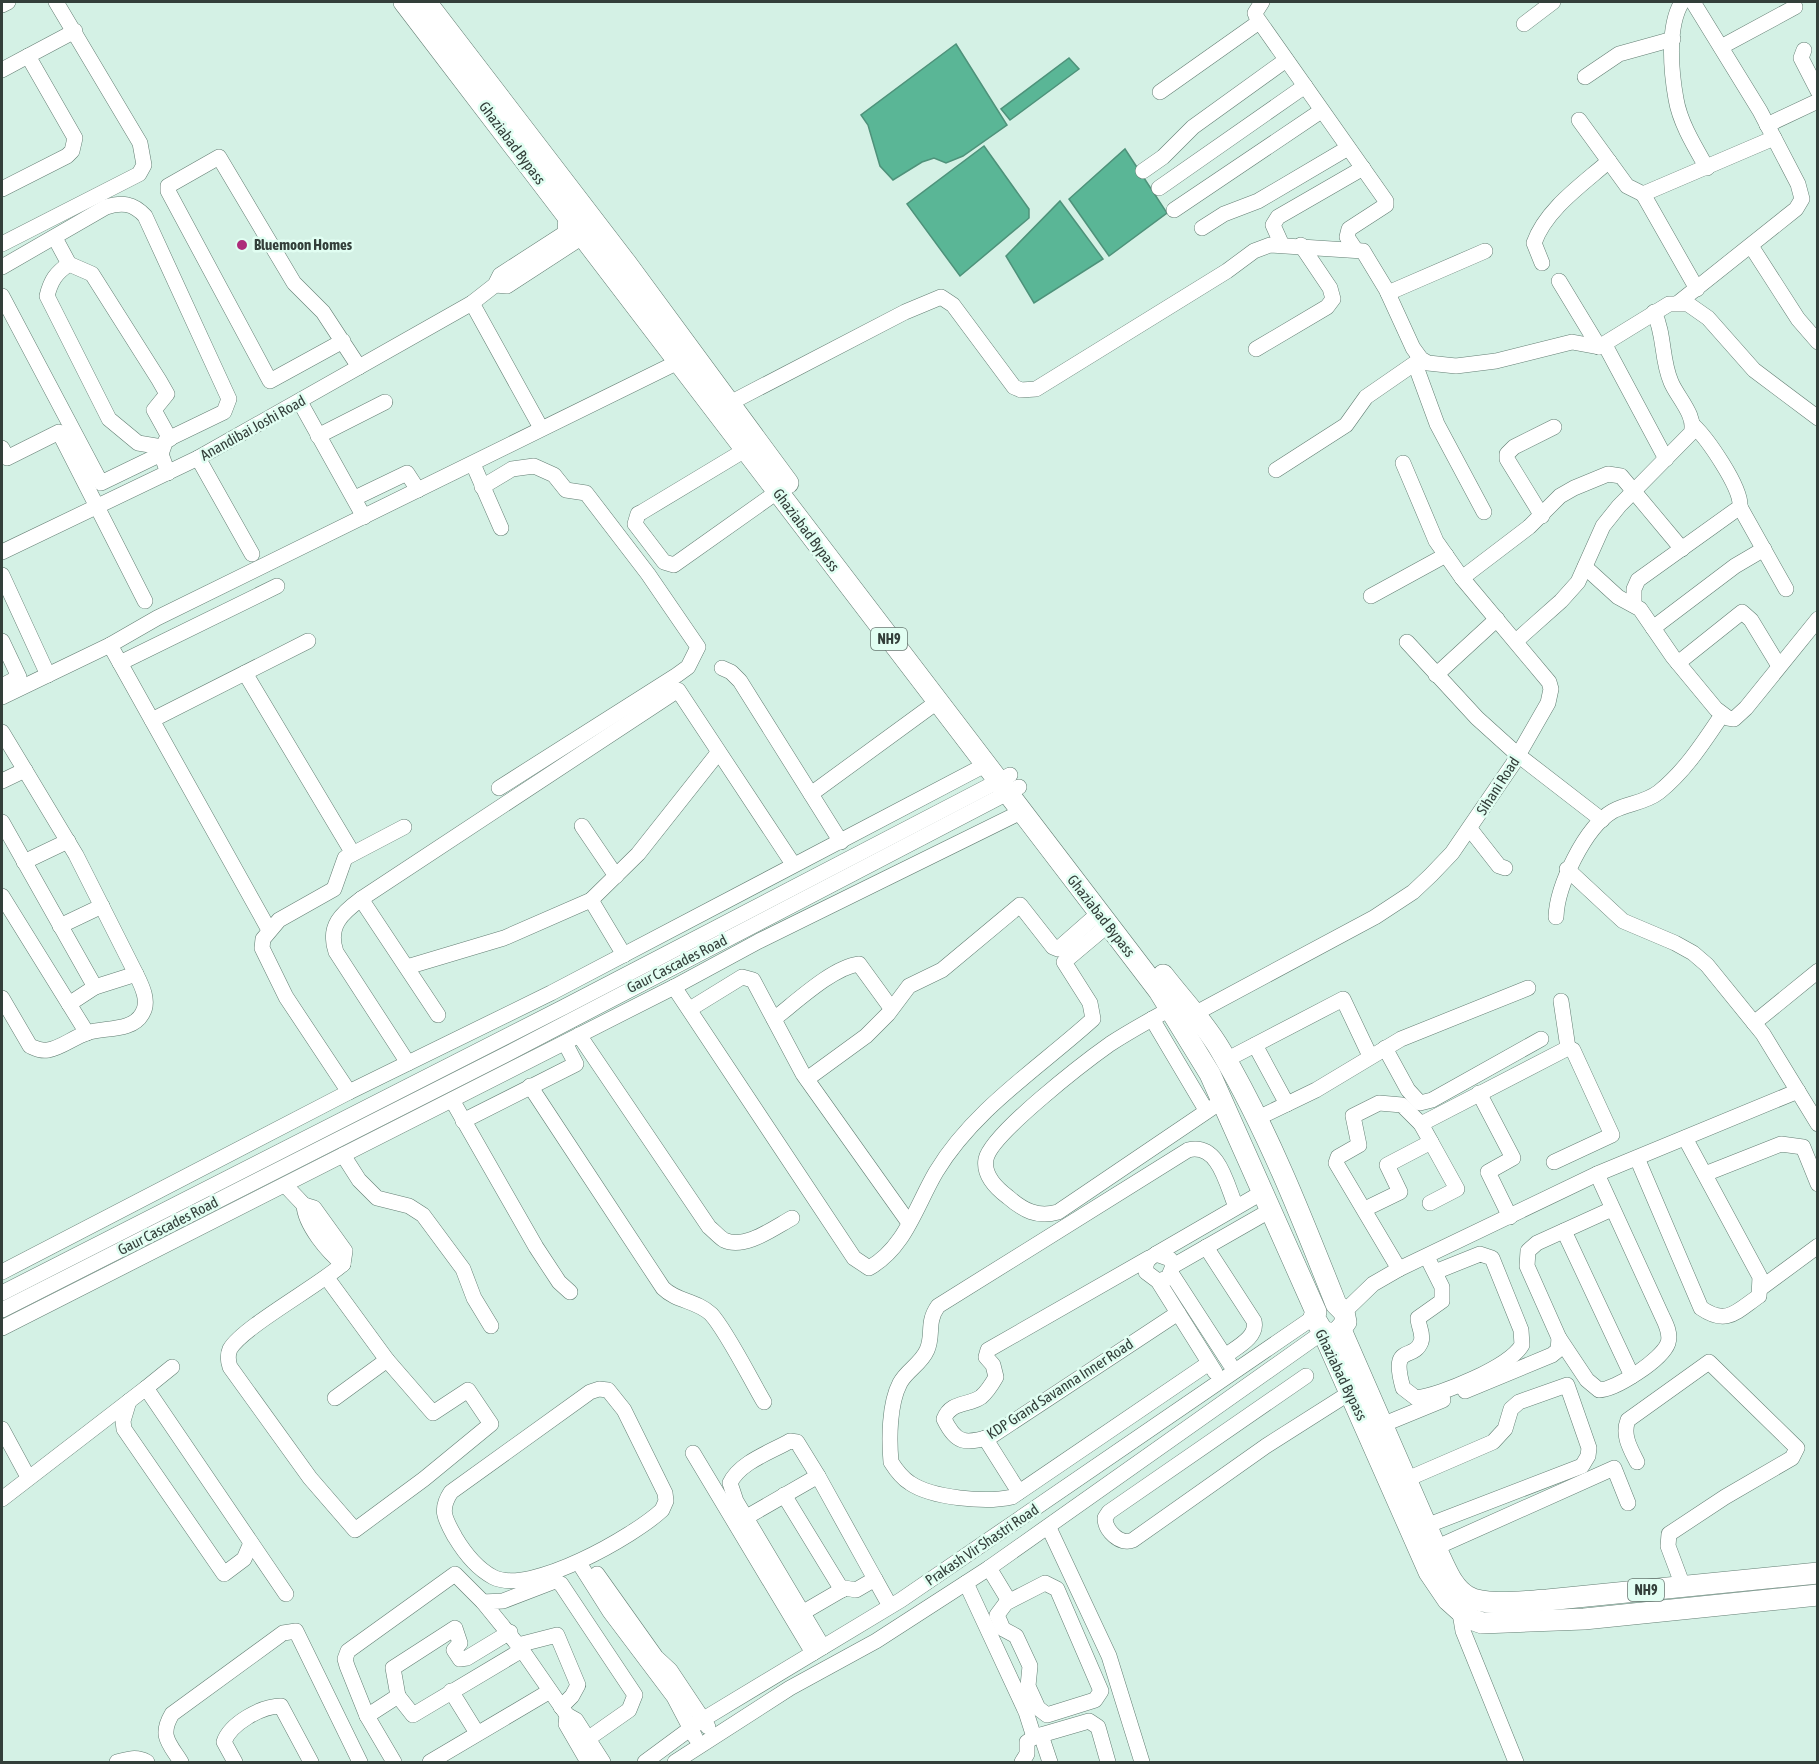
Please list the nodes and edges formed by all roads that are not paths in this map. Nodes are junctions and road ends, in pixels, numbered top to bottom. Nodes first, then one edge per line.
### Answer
1 (8, 2) edge
2 (56, 2) edge
3 (404, 2) edge
4 (426, 2) edge
5 (1262, 2) edge
6 (1552, 2) edge
7 (1682, 2) edge
8 (1693, 2) edge
9 (2, 5) edge
10 (1795, 7) dead end
11 (1259, 22) junction
12 (1524, 24) dead end
13 (75, 31) junction
14 (1673, 39) junction
15 (1721, 47) junction
16 (1804, 50) dead end
17 (28, 57) junction
18 (1286, 60) junction
19 (2, 70) edge
20 (1585, 77) dead end
21 (1305, 86) junction
22 (1818, 91) edge
23 (1160, 92) dead end
24 (486, 94) junction
25 (1818, 101) edge
26 (1321, 111) junction
27 (1579, 120) dead end
28 (1771, 132) junction
29 (1348, 148) junction
30 (1609, 161) junction
31 (1363, 168) junction
32 (1707, 168) junction
33 (1143, 171) dead end
34 (1159, 188) dead end
35 (2, 189) edge
36 (1818, 190) edge
37 (1643, 194) junction
38 (1802, 199) junction
39 (1174, 210) dead end
40 (566, 214) junction
41 (1202, 228) dead end
42 (590, 232) junction
43 (55, 238) junction
44 (2, 244) edge
45 (1282, 245) junction
46 (1301, 245) junction
47 (1751, 246) junction
48 (1355, 249) junction
49 (1485, 251) dead end
50 (1542, 263) dead end
51 (69, 264) junction
52 (2, 267) edge
53 (1559, 281) dead end
54 (495, 285) junction
55 (1697, 289) junction
56 (1388, 293) junction
57 (2, 296) edge
58 (472, 303) junction
59 (1678, 303) junction
60 (1654, 312) junction
61 (343, 341) junction
62 (1818, 342) edge
63 (1602, 346) junction
64 (1256, 349) dead end
65 (678, 362) junction
66 (1418, 362) junction
67 (359, 367) junction
68 (300, 402) junction
69 (385, 402) dead end
70 (730, 403) junction
71 (1818, 418) edge
72 (1693, 425) junction
73 (1554, 427) dead end
74 (541, 428) junction
75 (318, 436) junction
76 (164, 446) junction
77 (2, 448) edge
78 (745, 450) junction
79 (490, 454) junction
80 (198, 459) junction
81 (1666, 459) junction
82 (1403, 463) dead end
83 (473, 464) junction
84 (1276, 470) dead end
85 (168, 473) junction
86 (500, 476) junction
87 (482, 487) junction
88 (418, 490) junction
89 (1634, 490) junction
90 (777, 492) junction
91 (355, 498) junction
92 (95, 506) junction
93 (1740, 507) junction
94 (1484, 512) dead end
95 (1542, 516) junction
96 (364, 517) junction
97 (501, 528) dead end
98 (1682, 549) junction
99 (1764, 549) junction
100 (2, 552) edge
101 (252, 554) dead end
102 (1446, 555) junction
103 (1585, 567) junction
104 (2, 575) edge
105 (1462, 578) junction
106 (277, 586) dead end
107 (1786, 589) dead end
108 (1371, 596) dead end
109 (145, 601) dead end
110 (1634, 605) junction
111 (1497, 619) junction
112 (1818, 619) edge
113 (1653, 628) junction
114 (2, 641) edge
115 (308, 641) dead end
116 (1516, 641) junction
117 (1407, 642) dead end
118 (111, 645) junction
119 (120, 663) junction
120 (1678, 663) junction
121 (1779, 666) junction
122 (722, 668) dead end
123 (245, 673) junction
124 (48, 675) junction
125 (1436, 675) junction
126 (2, 686) edge
127 (2, 697) edge
128 (937, 702) junction
129 (1722, 715) junction
130 (152, 720) junction
131 (2, 732) edge
132 (718, 753) junction
133 (1518, 755) junction
134 (25, 770) junction
135 (1004, 781) junction
136 (2, 782) edge
137 (499, 788) dead end
138 (811, 794) junction
139 (1022, 812) junction
140 (1602, 820) junction
141 (2, 822) edge
142 (582, 826) dead end
143 (404, 827) dead end
144 (1470, 829) junction
145 (68, 841) junction
146 (841, 842) junction
147 (352, 852) junction
148 (24, 862) junction
149 (793, 864) junction
150 (1505, 868) dead end
151 (1567, 869) junction
152 (616, 876) junction
153 (737, 896) junction
154 (362, 898) junction
155 (3, 900) edge
156 (591, 900) junction
157 (102, 906) junction
158 (745, 912) junction
159 (1556, 917) dead end
160 (1104, 919) junction
161 (60, 926) junction
162 (750, 926) junction
163 (269, 930) junction
164 (759, 941) junction
165 (1054, 948) junction
166 (624, 955) junction
167 (1064, 962) junction
168 (407, 967) junction
169 (1818, 971) edge
170 (136, 974) junction
171 (95, 987) junction
172 (674, 987) junction
173 (1528, 988) dead end
174 (2, 998) edge
175 (1561, 1001) dead end
176 (69, 1004) junction
177 (891, 1008) junction
178 (690, 1009) junction
179 (1196, 1013) junction
180 (1161, 1014) junction
181 (438, 1015) dead end
182 (774, 1019) junction
183 (1754, 1023) junction
184 (475, 1032) junction
185 (87, 1033) junction
186 (579, 1035) junction
187 (1541, 1039) dead end
188 (565, 1043) junction
189 (1255, 1045) junction
190 (483, 1048) junction
191 (1385, 1048) junction
192 (1568, 1048) junction
193 (505, 1055) junction
194 (1370, 1056) junction
195 (1226, 1060) junction
196 (408, 1063) junction
197 (513, 1070) junction
198 (807, 1079) junction
199 (530, 1086) junction
200 (1798, 1091) junction
201 (349, 1092) junction
202 (1479, 1093) junction
203 (452, 1100) junction
204 (1287, 1104) junction
205 (1214, 1106) junction
206 (1256, 1119) junction
207 (463, 1121) junction
208 (1421, 1124) junction
209 (1818, 1124) edge
210 (327, 1126) junction
211 (1685, 1138) junction
212 (334, 1141) junction
213 (1431, 1143) junction
214 (343, 1155) junction
215 (1637, 1158) junction
216 (1554, 1162) dead end
217 (201, 1169) junction
218 (1597, 1174) junction
219 (1705, 1174) junction
220 (1818, 1184) edge
221 (285, 1185) junction
222 (210, 1186) junction
223 (1267, 1201) junction
224 (1430, 1203) dead end
225 (1236, 1207) junction
226 (1365, 1209) junction
227 (1612, 1209) junction
228 (1510, 1216) junction
229 (792, 1218) dead end
230 (909, 1223) junction
231 (1564, 1231) junction
232 (1818, 1246) edge
233 (1206, 1247) junction
234 (1153, 1256) junction
235 (1426, 1257) junction
236 (1399, 1269) junction
237 (1172, 1270) junction
238 (2, 1272) edge
239 (1435, 1272) junction
240 (327, 1278) junction
241 (1158, 1281) junction
242 (1761, 1288) junction
243 (570, 1292) dead end
244 (2, 1293) edge
245 (2, 1310) edge
246 (1178, 1313) junction
247 (1329, 1318) junction
248 (491, 1326) dead end
249 (2, 1328) edge
250 (1559, 1338) junction
251 (1225, 1356) junction
252 (387, 1360) junction
253 (1209, 1363) junction
254 (1278, 1363) junction
255 (172, 1367) dead end
256 (1234, 1372) junction
257 (1306, 1376) dead end
258 (1632, 1376) junction
259 (1220, 1381) junction
260 (1293, 1385) junction
261 (1244, 1387) junction
262 (146, 1388) junction
263 (1351, 1392) junction
264 (1231, 1397) junction
265 (335, 1398) dead end
266 (129, 1401) junction
267 (764, 1402) dead end
268 (1382, 1425) junction
269 (2, 1429) edge
270 (985, 1438) junction
271 (693, 1453) dead end
272 (1637, 1462) dead end
273 (818, 1476) junction
274 (28, 1477) junction
275 (1405, 1480) junction
276 (1019, 1492) junction
277 (784, 1495) junction
278 (2, 1499) edge
279 (1628, 1503) dead end
280 (746, 1518) junction
281 (1426, 1526) junction
282 (1049, 1528) junction
283 (251, 1543) junction
284 (1435, 1548) junction
285 (583, 1561) junction
286 (989, 1568) junction
287 (1818, 1573) edge
288 (875, 1579) junction
289 (966, 1583) junction
290 (1683, 1586) junction
291 (842, 1590) junction
292 (1635, 1591) junction
293 (286, 1594) dead end
294 (1608, 1594) junction
295 (1818, 1595) edge
296 (1009, 1601) junction
297 (483, 1602) junction
298 (896, 1603) junction
299 (802, 1612) junction
300 (1460, 1613) junction
301 (1638, 1614) junction
302 (1610, 1617) junction
303 (913, 1618) junction
304 (516, 1642) junction
305 (818, 1650) junction
306 (451, 1691) junction
307 (550, 1691) junction
308 (398, 1696) junction
309 (564, 1711) junction
310 (367, 1716) junction
311 (696, 1724) junction
312 (477, 1733) junction
313 (1037, 1736) junction
314 (715, 1737) junction
315 (589, 1738) junction
316 (701, 1745) junction
317 (1026, 1760) edge
318 (117, 1762) edge
319 (147, 1762) edge
320 (181, 1762) edge
321 (235, 1762) edge
322 (311, 1762) edge
323 (360, 1762) edge
324 (394, 1762) edge
325 (430, 1762) edge
326 (588, 1762) edge
327 (603, 1762) edge
328 (645, 1762) edge
329 (675, 1762) edge
330 (1050, 1762) edge
331 (1108, 1762) edge
332 (1142, 1762) edge
333 (1516, 1762) edge

1 - 9 street
2 - 13 street
3 - 24 highway, Ghaziabad Bypass / NH9
4 - 24 highway, Ghaziabad Bypass / NH9
5 - 11 street
6 - 12 street
7 - 14 street
8 - 15 street
10 - 15 street
11 - 18 street
11 - 23 street
13 - 17 street
13 - 44 street
14 - 20 street
14 - 32 street
15 - 28 street
16 - 22 street
17 - 19 street
17 - 35 street
18 - 21 street
18 - 33 street
21 - 26 street
21 - 34 street
24 - 40 highway, Ghaziabad Bypass / NH9
24 - 42 highway, Ghaziabad Bypass / NH9
25 - 28 street
26 - 29 street
26 - 39 street
27 - 30 street
28 - 32 street
28 - 38 street
29 - 31 street
29 - 41 street
30 - 37 street
30 - 50 street
31 - 45 street
31 - 48 street
32 - 37 street
36 - 38 street
37 - 55 street
38 - 47 street
40 - 42 highway, Ghaziabad Bypass / NH9
40 - 54 street, Anandibai Joshi Road
42 - 54 street, Anandibai Joshi Road
42 - 65 highway, Ghaziabad Bypass / NH9
42 - 70 highway, Ghaziabad Bypass / NH9
43 - 51 street
43 - 52 street
43 - 76 street
45 - 46 street
45 - 70 street
46 - 48 street
46 - 64 street
47 - 55 street
47 - 62 street
48 - 56 street
49 - 56 street
51 - 76 street
51 - 76 street
53 - 63 street
54 - 58 street, Anandibai Joshi Road
55 - 59 street
56 - 66 street
57 - 76 street
58 - 67 street, Anandibai Joshi Road
58 - 74 street
59 - 60 street
59 - 71 street
60 - 63 street
60 - 72 street
61 - 61 street
61 - 67 street
63 - 66 street
63 - 81 street
65 - 74 street
65 - 78 highway, Ghaziabad Bypass / NH9
66 - 84 street
66 - 94 street
67 - 68 street, Anandibai Joshi Road
68 - 75 street
68 - 80 street, Anandibai Joshi Road
69 - 75 street
70 - 135 highway, Ghaziabad Bypass / NH9
72 - 81 street
72 - 93 street
73 - 95 street
74 - 79 street
75 - 91 street
76 - 85 street
77 - 92 street
78 - 90 highway, Ghaziabad Bypass / NH9
78 - 90 street
79 - 83 street
79 - 86 street
80 - 85 street, Anandibai Joshi Road
80 - 101 street
81 - 89 street
82 - 102 street, Sihani Road
83 - 87 street
83 - 88 street
85 - 92 street, Anandibai Joshi Road
86 - 87 street
86 - 137 street
87 - 97 street
88 - 91 street
88 - 96 street
89 - 95 street
89 - 98 street
89 - 103 street
90 - 128 highway, Ghaziabad Bypass / NH9
91 - 96 street
92 - 100 street, Anandibai Joshi Road
92 - 109 street
93 - 98 street
93 - 99 street
95 - 105 street
96 - 118 street
98 - 110 street
99 - 107 street
99 - 113 street
102 - 105 street, Sihani Road
102 - 108 street
103 - 110 street
103 - 116 street
104 - 124 street
105 - 111 street, Sihani Road
106 - 119 street
110 - 113 street
111 - 116 street, Sihani Road
111 - 125 street
112 - 121 street
113 - 120 street
114 - 126 street
115 - 123 street
116 - 133 street, Sihani Road
117 - 125 street
118 - 119 street
118 - 124 street
119 - 130 street
120 - 121 street
120 - 129 street
121 - 129 street
122 - 138 street
123 - 130 street
123 - 147 street
124 - 127 street
125 - 133 street
128 - 135 highway, Ghaziabad Bypass / NH9
128 - 138 street
129 - 140 street
130 - 163 street
131 - 134 street
132 - 149 street
132 - 152 street
132 - 154 street
133 - 140 street
133 - 144 street, Sihani Road
134 - 136 street
134 - 145 street
135 - 139 highway, Ghaziabad Bypass / NH9
135 - 146 street
135 - 158 street, Gaur Cascades Road
135 - 162 street, Gaur Cascades Road
135 - 179 highway, Ghaziabad Bypass / NH9
138 - 146 street
139 - 160 highway, Ghaziabad Bypass / NH9
139 - 164 street
140 - 151 street
141 - 148 street
142 - 152 street
143 - 147 street
144 - 150 street
144 - 179 street, Sihani Road
145 - 148 street
145 - 157 street
146 - 149 street
147 - 163 street
148 - 161 street
149 - 153 street
151 - 159 street
151 - 183 street
152 - 156 street
153 - 158 street
153 - 166 street
154 - 168 street
154 - 196 street
155 - 176 street
156 - 166 street
156 - 168 street
157 - 161 street
157 - 170 street
158 - 190 street, Gaur Cascades Road
160 - 165 street
160 - 167 street
160 - 180 highway, Ghaziabad Bypass / NH9
161 - 171 street
162 - 164 street
162 - 193 street, Gaur Cascades Road
163 - 201 street
164 - 172 street
165 - 167 street
165 - 177 street
166 - 184 street
167 - 230 street
168 - 181 street
169 - 183 street
170 - 171 street
170 - 185 street
171 - 176 street
172 - 178 street
172 - 186 street
173 - 191 street
174 - 185 street
175 - 192 street
176 - 185 street
177 - 182 street
177 - 198 street
178 - 182 street
178 - 230 street
179 - 195 highway, Ghaziabad Bypass / NH9
180 - 205 highway, Ghaziabad Bypass / NH9
180 - 205 street
182 - 198 street
183 - 200 street
184 - 190 street
184 - 196 street
186 - 188 street
186 - 229 street
187 - 191 street
188 - 197 street
188 - 199 street
189 - 194 street
189 - 195 street
189 - 204 street
190 - 210 street, Gaur Cascades Road
191 - 194 street
192 - 202 street
192 - 216 street
193 - 197 street
193 - 212 street, Gaur Cascades Road
194 - 204 street
195 - 206 highway, Ghaziabad Bypass / NH9
196 - 201 street
197 - 203 street
198 - 230 street
199 - 207 street
199 - 267 street
200 - 209 street
200 - 211 street
201 - 217 street
202 - 208 street
202 - 228 street
203 - 207 street
203 - 214 street
204 - 206 street
205 - 223 highway, Ghaziabad Bypass / NH9
206 - 247 highway, Ghaziabad Bypass / NH9
207 - 243 street
208 - 213 street
208 - 226 street
210 - 212 street
210 - 222 street, Gaur Cascades Road
211 - 215 street
211 - 219 street
212 - 245 street, Gaur Cascades Road
213 - 224 street
213 - 226 street
214 - 221 street
214 - 248 street
215 - 218 street
215 - 242 street
217 - 222 street
217 - 238 street
218 - 227 street
218 - 228 street
219 - 220 street
219 - 242 street
221 - 240 street
221 - 249 street
222 - 244 street, Gaur Cascades Road
223 - 225 street
223 - 233 street
223 - 247 highway, Ghaziabad Bypass / NH9
225 - 234 street
225 - 276 street
226 - 236 street
227 - 231 street
227 - 258 street
228 - 235 street
231 - 250 street
231 - 258 street
232 - 242 street
233 - 237 street
233 - 251 street
234 - 237 street
234 - 241 street
234 - 270 street, KDP Grand Savanna Inner Road
235 - 236 street
235 - 239 street
236 - 247 street
237 - 241 street
237 - 251 street
239 - 239 street
240 - 252 street
240 - 252 street
241 - 246 street
246 - 253 street
246 - 270 street, KDP Grand Savanna Inner Road
247 - 254 street, Prakash Vir Shastri Road
247 - 256 street, Prakash Vir Shastri Road
247 - 263 highway, Ghaziabad Bypass / NH9
247 - 268 highway, Ghaziabad Bypass / NH9
250 - 258 street
250 - 268 street
251 - 256 street
252 - 265 street
253 - 259 street
253 - 276 street
254 - 260 street
254 - 261 street, Prakash Vir Shastri Road
255 - 262 street
256 - 259 street, Prakash Vir Shastri Road
256 - 261 street
257 - 260 street
259 - 264 street
259 - 298 street, Prakash Vir Shastri Road
260 - 263 street
261 - 264 street, Prakash Vir Shastri Road
262 - 266 street
262 - 283 street
263 - 300 highway, Ghaziabad Bypass / NH9
264 - 282 street, Prakash Vir Shastri Road
266 - 274 street
266 - 283 street
268 - 275 highway, Ghaziabad Bypass / NH9
269 - 274 street
270 - 276 street
271 - 305 street
272 - 290 street
273 - 277 street
273 - 280 street
273 - 288 street
274 - 278 street
275 - 281 highway, Ghaziabad Bypass / NH9
275 - 281 street
277 - 280 street
277 - 291 street
279 - 284 street
280 - 299 street
281 - 284 highway, Ghaziabad Bypass / NH9
282 - 286 street, Prakash Vir Shastri Road
282 - 332 street
283 - 293 street
284 - 294 highway, Ghaziabad Bypass / NH9
285 - 285 street
285 - 311 street
286 - 289 street, Prakash Vir Shastri Road
286 - 296 street
287 - 290 highway, Ghaziabad Bypass / NH9
288 - 291 street
288 - 298 street
289 - 303 street, Prakash Vir Shastri Road
289 - 313 street
290 - 292 highway, Ghaziabad Bypass / NH9
291 - 299 street
292 - 294 highway, Ghaziabad Bypass / NH9
292 - 301 highway
294 - 302 highway
295 - 301 highway, NH9
296 - 296 street
297 - 304 street
297 - 310 street
297 - 315 street
298 - 303 street
298 - 305 street, Prakash Vir Shastri Road
299 - 305 street
300 - 302 highway, NH9
300 - 333 street
301 - 302 highway, NH9
303 - 314 street, Prakash Vir Shastri Road
304 - 306 street
304 - 307 street
304 - 308 street
304 - 309 street
305 - 311 street, Prakash Vir Shastri Road
306 - 308 street
306 - 312 street
307 - 309 street
307 - 312 street
308 - 310 street
309 - 315 street
309 - 326 street
310 - 324 street
311 - 314 street
311 - 316 street
311 - 328 street, Prakash Vir Shastri Road
312 - 325 street
313 - 317 street
313 - 330 street
313 - 331 street
314 - 316 street, Prakash Vir Shastri Road
315 - 327 street
316 - 329 street, Prakash Vir Shastri Road
318 - 319 street
320 - 323 street
321 - 322 street

